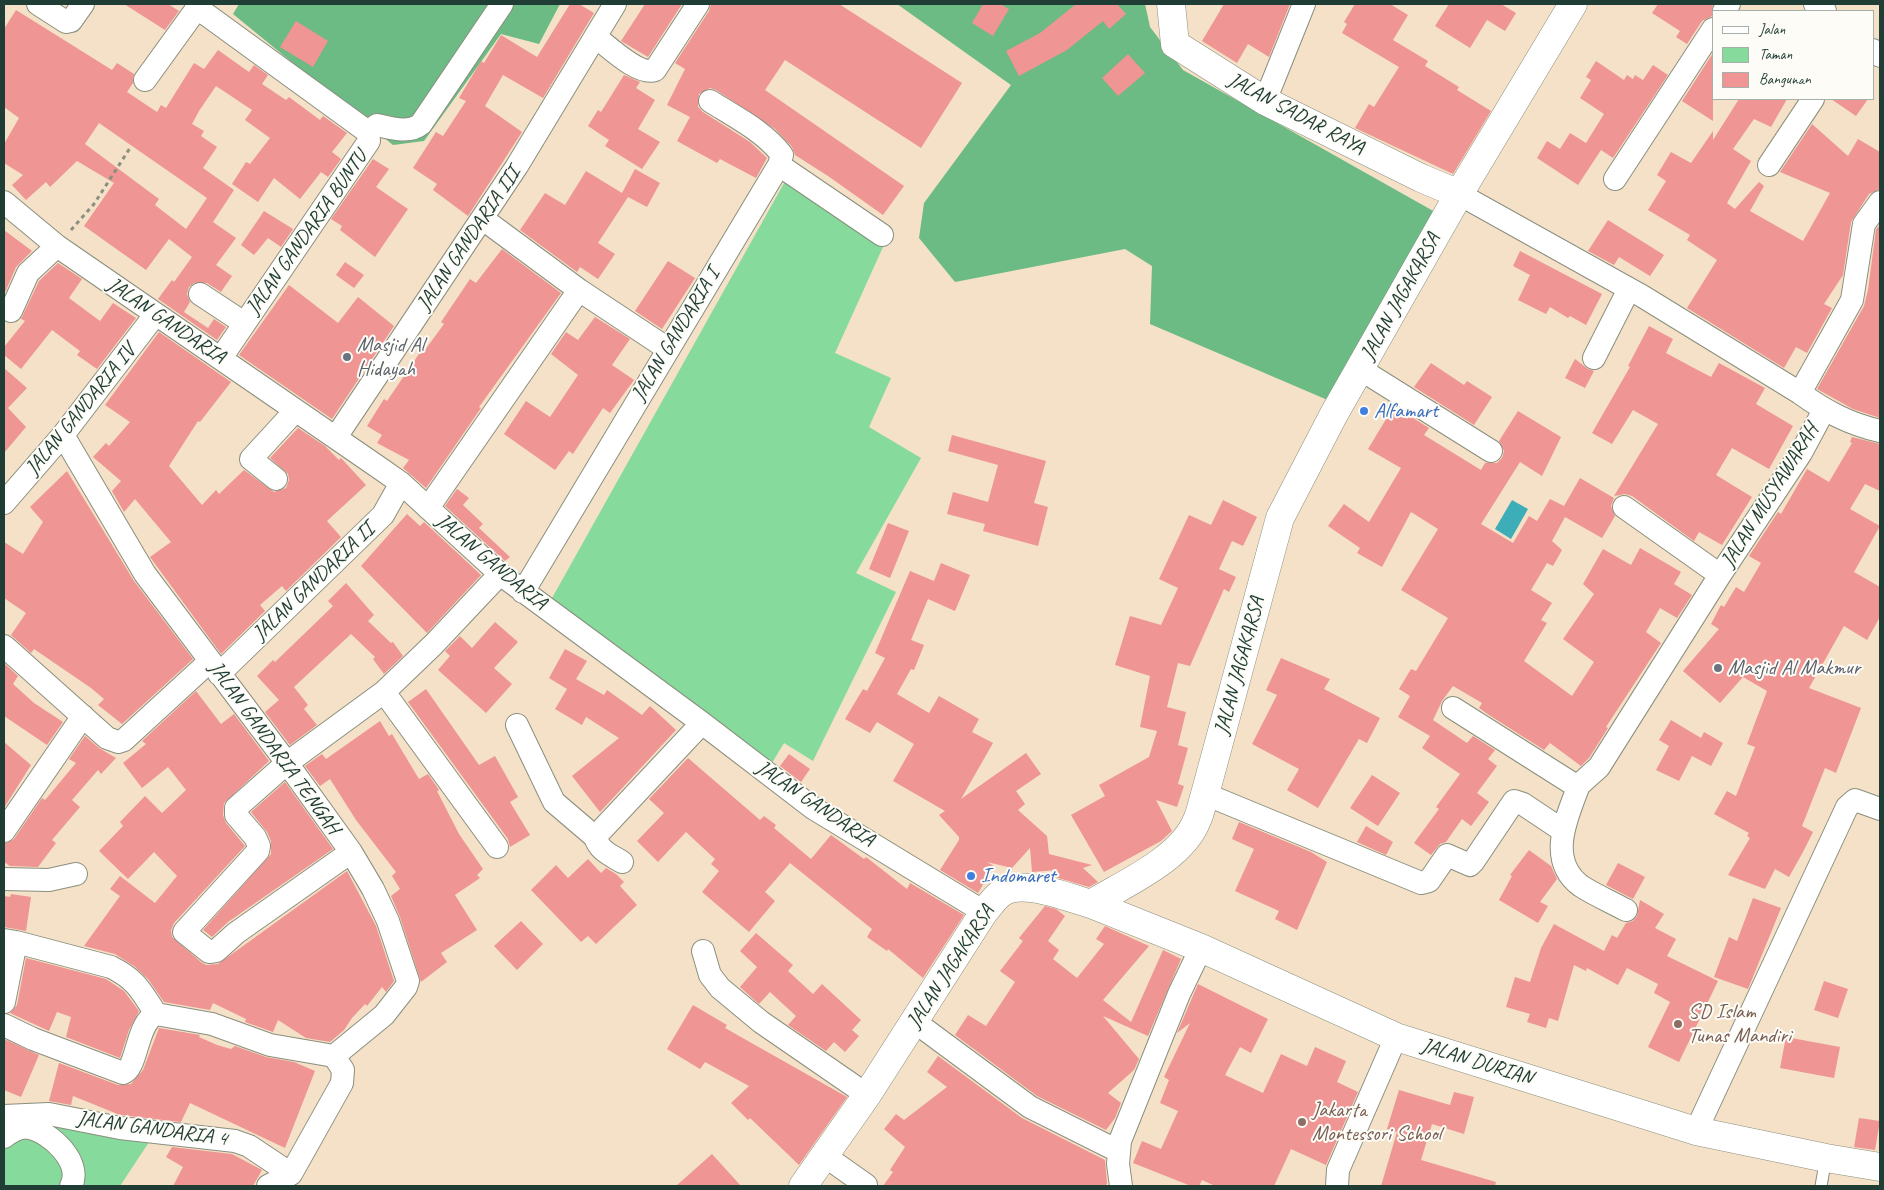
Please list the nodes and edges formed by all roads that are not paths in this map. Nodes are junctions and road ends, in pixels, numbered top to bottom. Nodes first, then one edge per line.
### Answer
1 (83, 4) edge
2 (502, 4) edge
3 (616, 4) edge
4 (698, 4) edge
5 (1171, 4) edge
6 (1304, 4) edge
7 (1573, 4) edge
8 (45, 6) edge
9 (198, 6) edge
10 (1712, 31) edge
11 (597, 38) junction
12 (145, 80) dead end
13 (1812, 100) edge
14 (710, 101) dead end
15 (1265, 101) junction
16 (368, 132) junction
17 (778, 165) junction
18 (1769, 165) dead end
19 (1615, 179) dead end
20 (1459, 194) junction
21 (4, 202) edge
22 (1880, 202) edge
23 (483, 219) junction
24 (882, 236) dead end
25 (57, 246) junction
26 (1629, 289) junction
27 (579, 290) junction
28 (200, 294) dead end
29 (11, 311) dead end
30 (155, 315) junction
31 (244, 323) junction
32 (668, 349) junction
33 (221, 358) junction
34 (1594, 358) dead end
35 (1360, 369) junction
36 (1800, 393) junction
37 (1824, 410) junction
38 (295, 411) junction
39 (1880, 431) edge
40 (63, 435) junction
41 (336, 437) junction
42 (1491, 451) dead end
43 (276, 479) dead end
44 (401, 484) junction
45 (4, 504) edge
46 (1624, 507) dead end
47 (428, 508) junction
48 (500, 574) junction
49 (1720, 575) junction
50 (523, 592) junction
51 (4, 646) edge
52 (215, 668) junction
53 (384, 692) junction
54 (1453, 708) dead end
55 (83, 716) junction
56 (702, 723) junction
57 (517, 725) dead end
58 (287, 762) junction
59 (1579, 785) junction
60 (1205, 794) junction
61 (1880, 810) edge
62 (4, 830) edge
63 (1562, 830) junction
64 (595, 837) junction
65 (497, 847) dead end
66 (351, 852) junction
67 (622, 862) dead end
68 (76, 874) dead end
69 (4, 879) edge
70 (1091, 904) junction
71 (1626, 910) dead end
72 (984, 912) junction
73 (10, 941) edge
74 (1201, 948) junction
75 (703, 951) dead end
76 (4, 1002) edge
77 (156, 1014) junction
78 (915, 1022) junction
79 (4, 1025) edge
80 (1396, 1037) junction
81 (334, 1056) junction
82 (867, 1095) junction
83 (4, 1116) edge
84 (1696, 1131) junction
85 (4, 1137) edge
86 (1118, 1151) junction
87 (1826, 1158) junction
88 (1880, 1167) edge
89 (815, 1170) edge
90 (291, 1174) junction
91 (71, 1186) edge
92 (268, 1186) edge
93 (856, 1186) edge
94 (1121, 1186) edge
95 (1337, 1186) edge
96 (1821, 1186) edge

1 - 8 street
2 - 16 street
3 - 11 street, JALAN GANDARIA III
4 - 11 street
5 - 15 main road, JALAN SADAR RAYA
6 - 15 street
7 - 20 main road, JALAN JAGAKARSA
9 - 12 street, JALAN GANDARIA BUNTU
9 - 16 street, JALAN GANDARIA BUNTU
10 - 19 street
11 - 23 street, JALAN GANDARIA III
13 - 18 street
14 - 17 street
15 - 20 main road, JALAN SADAR RAYA
16 - 31 street, JALAN GANDARIA BUNTU
17 - 24 street
17 - 32 street, JALAN GANDARIA I
20 - 26 street, JALAN MUSYAWARAH
20 - 35 main road, JALAN JAGAKARSA
21 - 25 street, JALAN GANDARIA
22 - 36 street
23 - 27 street
23 - 41 street, JALAN GANDARIA III
25 - 29 street
25 - 30 street, JALAN GANDARIA
26 - 34 street
26 - 36 street, JALAN MUSYAWARAH
27 - 32 street
27 - 47 street
28 - 31 street
30 - 33 street, JALAN GANDARIA
30 - 40 street, JALAN GANDARIA IV
31 - 33 street, JALAN GANDARIA BUNTU
32 - 50 street, JALAN GANDARIA I
33 - 38 street, JALAN GANDARIA
35 - 42 street
35 - 60 main road, JALAN JAGAKARSA
36 - 37 street, JALAN MUSYAWARAH
37 - 39 street
37 - 49 street, JALAN MUSYAWARAH
38 - 41 street, JALAN GANDARIA
38 - 43 street
40 - 45 street, JALAN GANDARIA IV
40 - 52 street, JALAN GANDARIA TENGAH
41 - 44 street, JALAN GANDARIA
44 - 47 street, JALAN GANDARIA
44 - 52 street, JALAN GANDARIA II
46 - 49 street
47 - 48 street, JALAN GANDARIA
48 - 50 street, JALAN GANDARIA
48 - 53 street
49 - 59 street, JALAN MUSYAWARAH
50 - 56 street, JALAN GANDARIA
51 - 55 street
52 - 55 street, JALAN GANDARIA II
52 - 58 street, JALAN GANDARIA TENGAH
53 - 58 street
53 - 65 street
54 - 59 street
55 - 62 street
56 - 64 street
56 - 72 street, JALAN GANDARIA
57 - 64 street
58 - 66 street, JALAN GANDARIA TENGAH
58 - 66 street
59 - 63 street
60 - 63 street
60 - 70 main road, JALAN JAGAKARSA
61 - 84 street
63 - 71 street
64 - 67 street
66 - 81 street, JALAN GANDARIA TENGAH
68 - 69 street
70 - 72 main road, JALAN JAGAKARSA
70 - 74 main road, JALAN DURIAN
72 - 78 main road, JALAN JAGAKARSA
73 - 76 street
73 - 77 street
74 - 80 main road, JALAN DURIAN
74 - 86 street
75 - 82 street
77 - 79 street
77 - 81 street
78 - 82 main road, JALAN JAGAKARSA
78 - 86 street
80 - 84 main road, JALAN DURIAN
80 - 95 street
81 - 90 street
82 - 89 main road, JALAN JAGAKARSA
83 - 90 street, JALAN GANDARIA 4
84 - 87 main road, JALAN DURIAN
85 - 91 street
86 - 94 street
87 - 88 main road, JALAN DURIAN
87 - 96 lane
89 - 93 street
90 - 92 street

